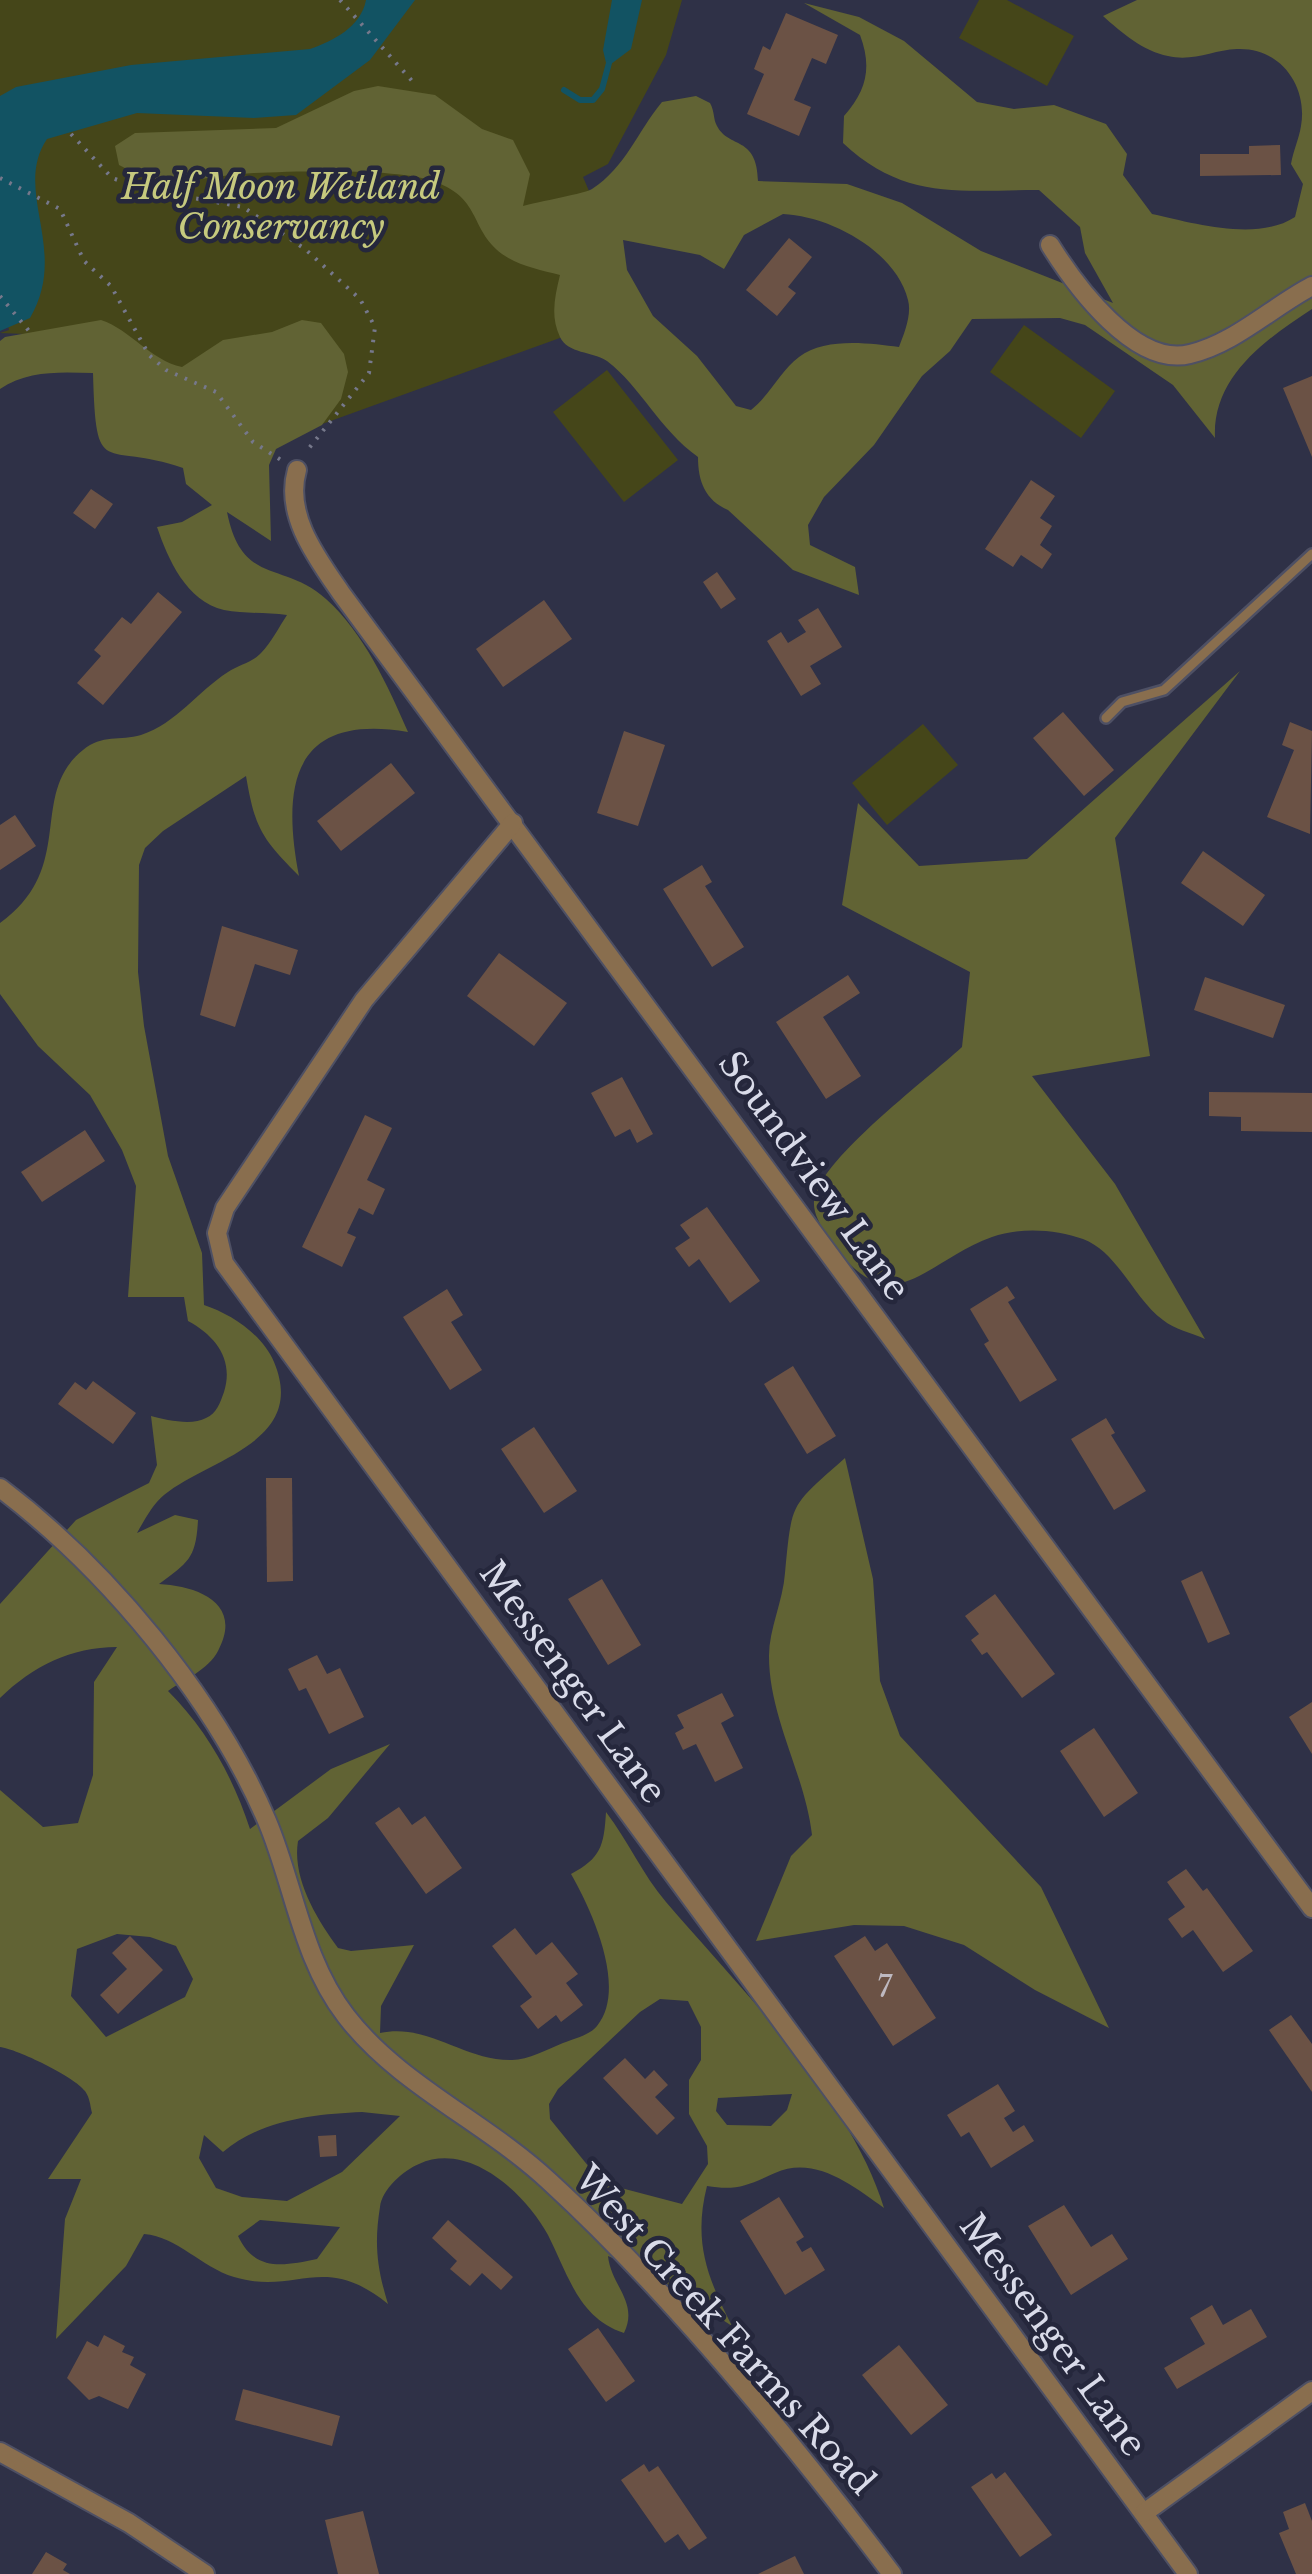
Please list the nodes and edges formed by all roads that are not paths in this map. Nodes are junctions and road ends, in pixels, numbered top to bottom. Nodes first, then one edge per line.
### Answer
1 (1050, 246) dead end
2 (1312, 286) edge
3 (296, 470) road end
4 (1312, 554) edge
5 (1106, 718) dead end
6 (513, 823) junction
7 (0, 1488) edge
8 (1312, 1908) edge
9 (1312, 2391) edge
10 (0, 2452) edge
11 (1144, 2513) junction
12 (205, 2574) edge
13 (892, 2574) edge
14 (1188, 2574) edge

1 - 2 street
3 - 6 street, Soundview Lane
4 - 5 lane
6 - 8 street, Soundview Lane
6 - 11 street, Messenger Lane
7 - 13 street, West Creek Farms Road
9 - 11 street
10 - 12 street
11 - 14 street, Messenger Lane

